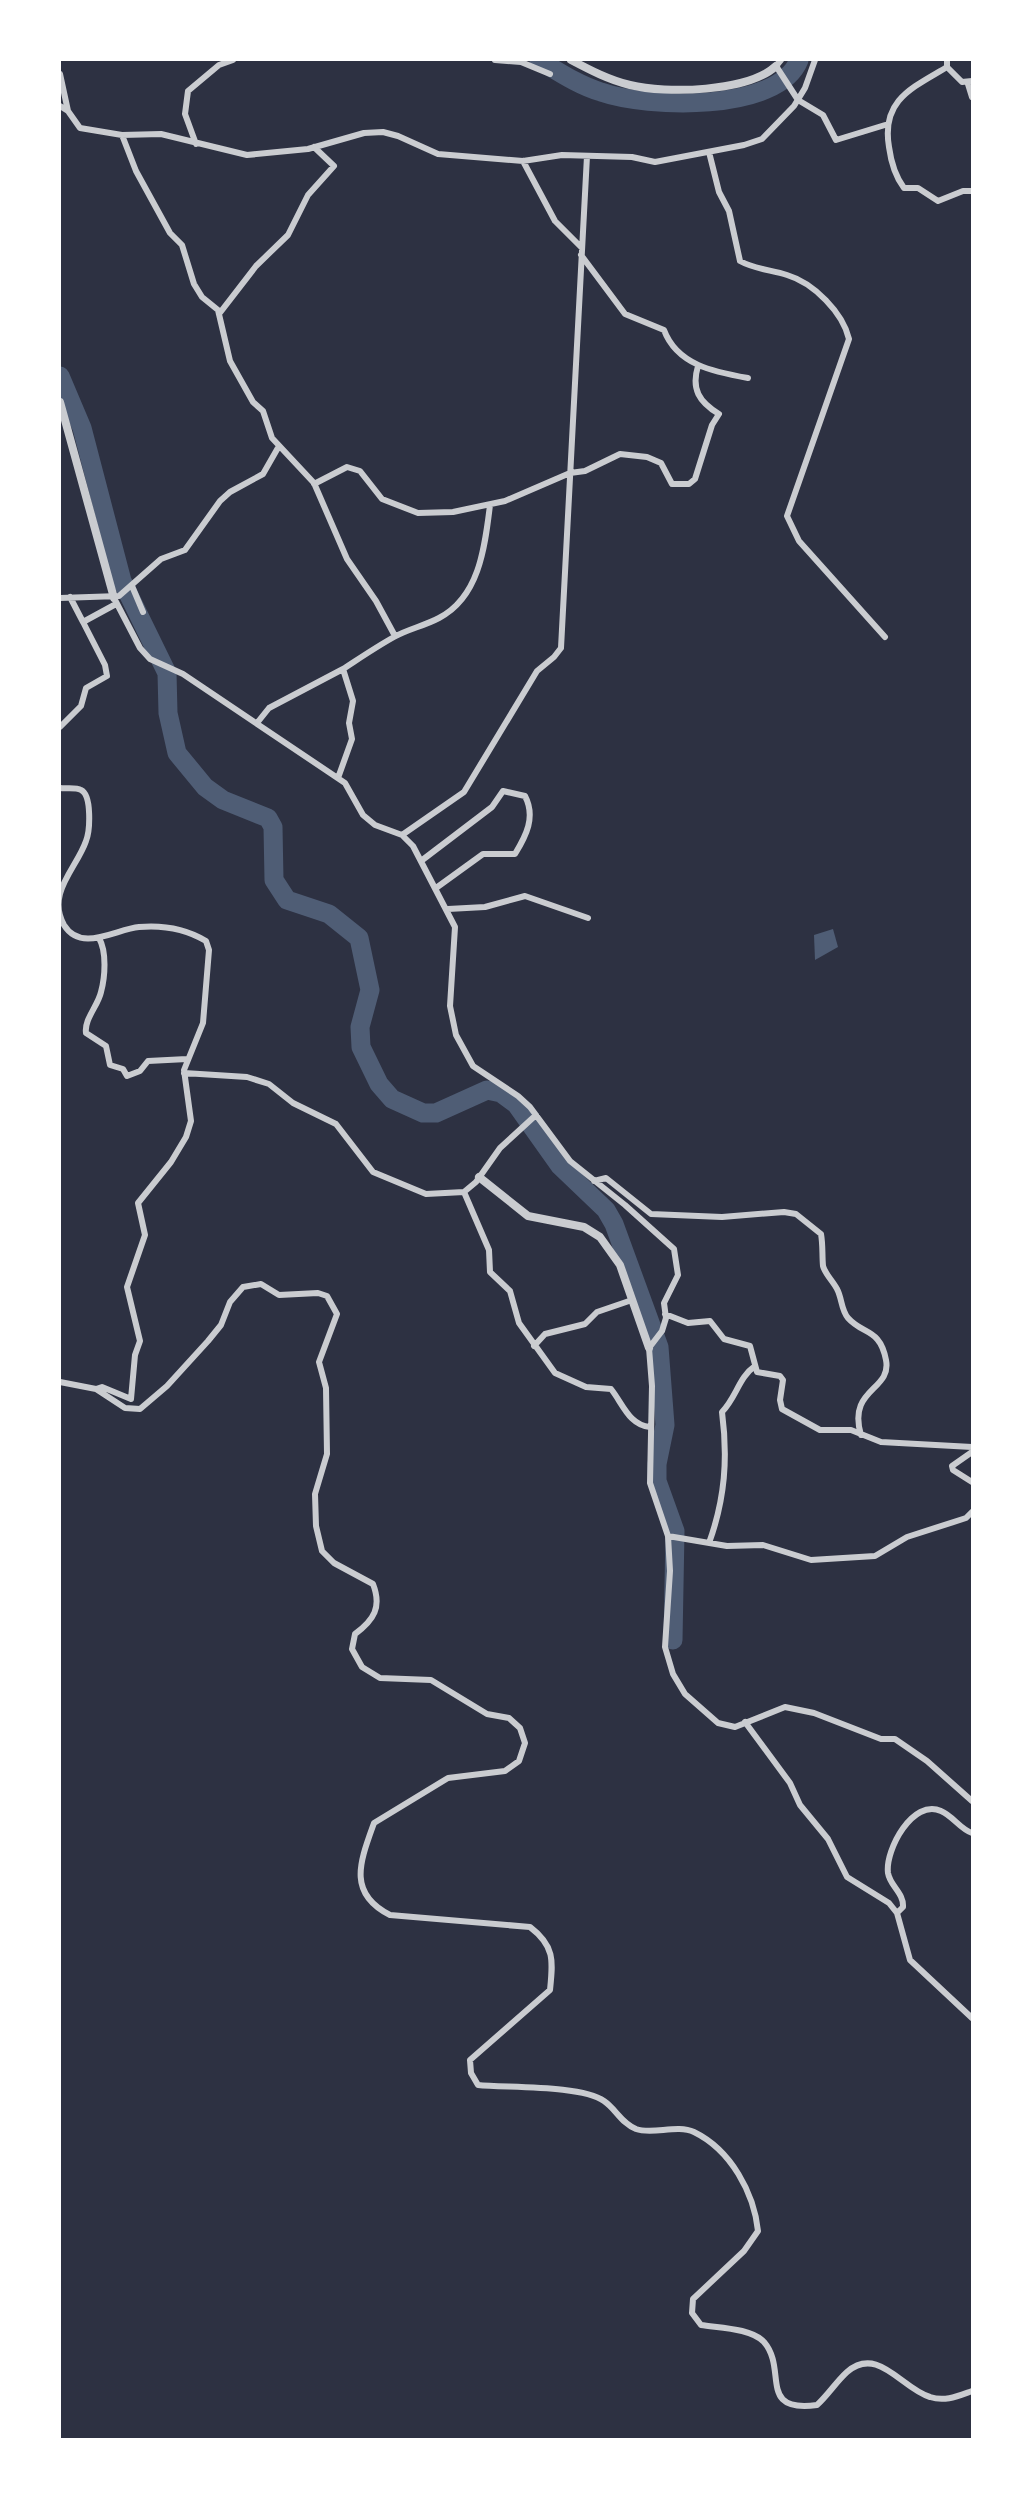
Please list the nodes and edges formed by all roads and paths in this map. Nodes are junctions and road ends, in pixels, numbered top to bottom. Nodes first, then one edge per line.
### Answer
1 (233, 60) edge
2 (495, 60) edge
3 (571, 60) edge
4 (815, 60) edge
5 (947, 63) edge
6 (779, 66) edge
7 (60, 74) edge
8 (550, 74) dead end
9 (970, 83) edge
10 (972, 97) edge
11 (798, 100) junction
12 (60, 106) edge
13 (68, 111) junction
14 (885, 125) junction
15 (122, 135) junction
16 (196, 144) junction
17 (314, 148) junction
18 (709, 152) junction
19 (587, 156) junction
20 (523, 161) junction
21 (972, 191) edge
22 (582, 252) junction
23 (219, 314) junction
24 (698, 366) junction
25 (748, 378) dead end
26 (60, 402) edge
27 (63, 426) edge
28 (279, 446) junction
29 (570, 473) junction
30 (314, 484) junction
31 (490, 505) junction
32 (132, 586) junction
33 (70, 597) junction
34 (60, 598) edge
35 (116, 599) junction
36 (143, 612) dead end
37 (83, 622) junction
38 (395, 636) junction
39 (885, 637) dead end
40 (343, 669) junction
41 (257, 723) junction
42 (60, 727) edge
43 (338, 778) junction
44 (60, 788) edge
45 (402, 835) junction
46 (421, 861) junction
47 (436, 888) junction
48 (448, 909) junction
49 (588, 918) dead end
50 (99, 938) junction
51 (187, 1059) junction
52 (184, 1073) junction
53 (531, 1119) junction
54 (479, 1177) junction
55 (594, 1181) junction
56 (464, 1192) junction
57 (632, 1300) junction
58 (665, 1314) junction
59 (651, 1344) junction
60 (534, 1346) junction
61 (755, 1366) junction
62 (60, 1382) edge
63 (96, 1389) junction
64 (650, 1427) junction
65 (861, 1435) junction
66 (972, 1450) edge
67 (972, 1482) edge
68 (972, 1512) edge
69 (669, 1536) junction
70 (709, 1543) junction
71 (744, 1722) junction
72 (972, 1801) edge
73 (972, 1833) edge
74 (897, 1913) junction
75 (972, 2018) edge
76 (972, 2391) edge

1 - 16 street
2 - 8 street
3 - 6 street
4 - 11 street
5 - 9 street
5 - 14 street
6 - 11 street
7 - 13 street
9 - 10 street
11 - 14 street
11 - 18 street
12 - 13 street
13 - 15 street
14 - 21 street
15 - 16 street
15 - 23 street
16 - 17 street
17 - 20 street
17 - 23 street
18 - 19 street
18 - 39 street
19 - 20 street
19 - 22 street
20 - 22 street
22 - 24 street
22 - 29 street
23 - 28 street
24 - 25 street
24 - 29 street
26 - 27 street
27 - 35 street
28 - 30 street
28 - 32 street
29 - 31 street
29 - 45 street
30 - 31 street
30 - 38 street
31 - 38 street
32 - 35 street
32 - 36 street
33 - 34 street
33 - 35 street
33 - 37 street
35 - 37 street
35 - 41 street
37 - 42 street
38 - 40 street
40 - 41 street
40 - 43 street
41 - 43 street
43 - 45 street
44 - 50 street
45 - 46 street
46 - 47 street
46 - 47 street
47 - 48 street
48 - 49 street
48 - 53 street
50 - 51 street
50 - 51 street
51 - 52 street
52 - 56 street
52 - 63 street
53 - 54 street
53 - 55 street
54 - 56 street
54 - 57 street
55 - 58 street
55 - 65 street
56 - 60 street
57 - 59 street
57 - 60 street
58 - 59 street
58 - 61 street
59 - 64 street
60 - 64 street
61 - 65 street
61 - 70 street
62 - 63 street
63 - 76 street
64 - 69 street
65 - 66 street
66 - 67 street
68 - 70 street
69 - 70 street
69 - 71 street
71 - 72 street
71 - 74 street
73 - 74 street
74 - 75 street

